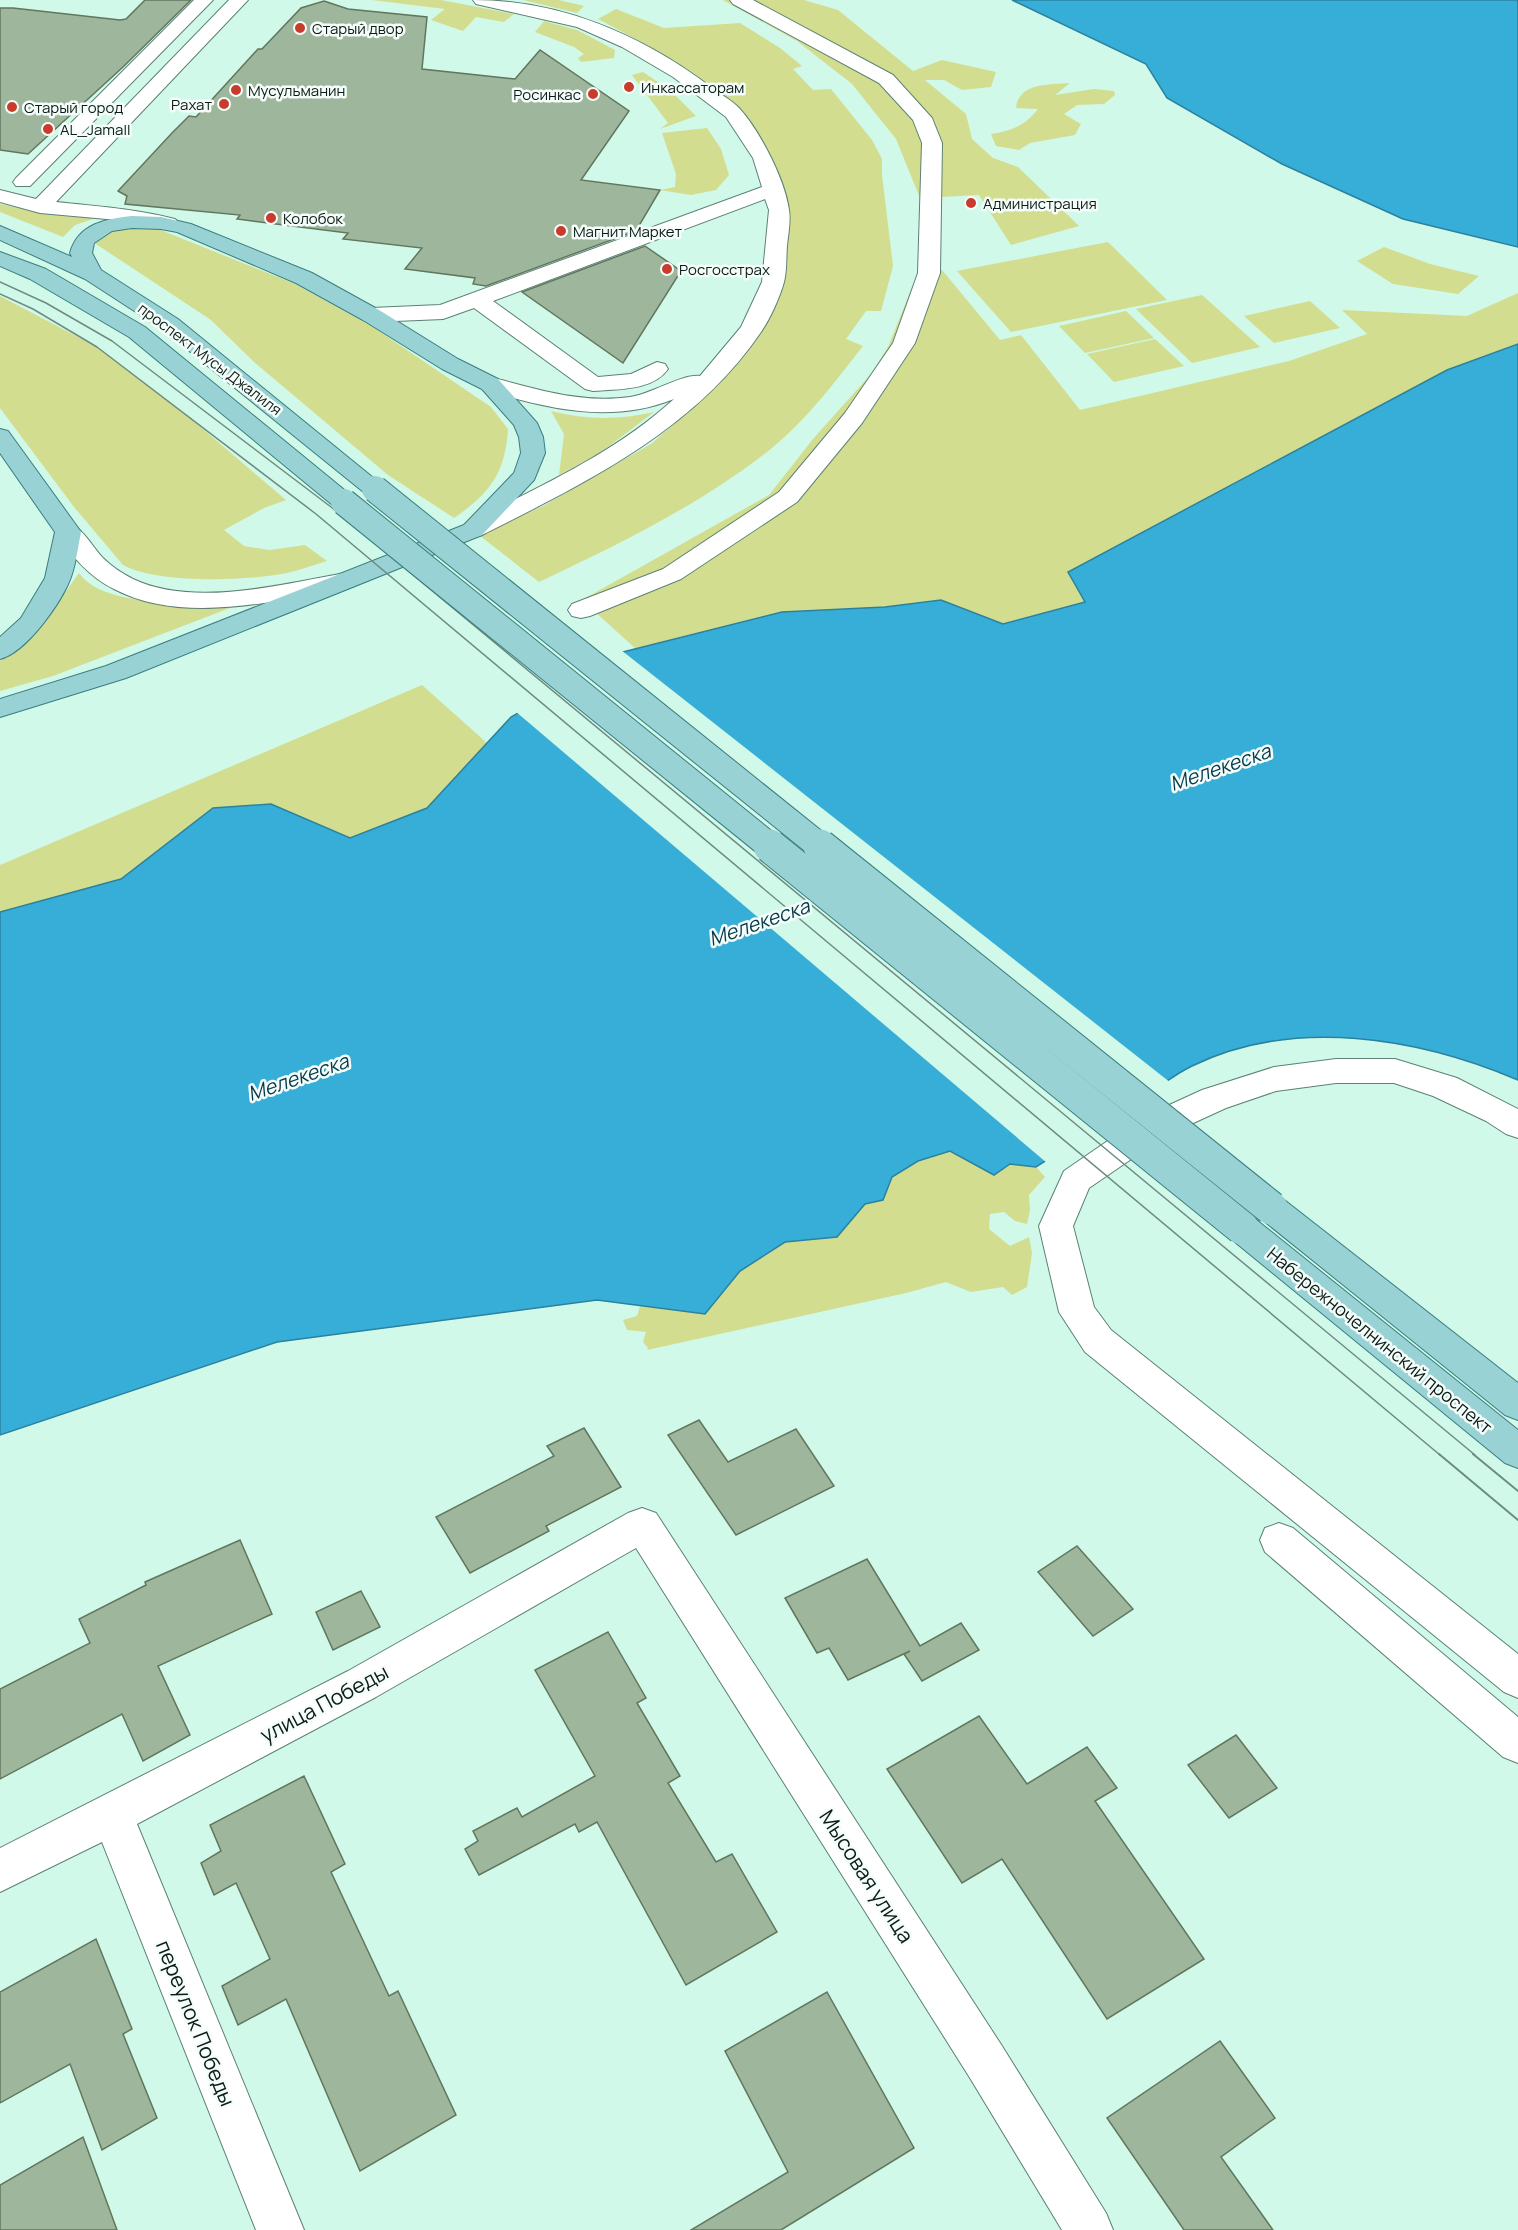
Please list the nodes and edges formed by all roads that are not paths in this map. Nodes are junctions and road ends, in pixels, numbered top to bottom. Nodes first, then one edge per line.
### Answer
1 (204, 0) edge
2 (212, 0) edge
3 (482, 0) edge
4 (739, 0) edge
5 (238, 1) edge
6 (167, 37) junction
7 (200, 40) junction
8 (134, 70) junction
9 (168, 74) junction
10 (99, 106) junction
11 (134, 109) junction
12 (23, 182) dead end
13 (774, 189) junction
14 (0, 196) edge
15 (40, 207) junction
16 (168, 223) junction
17 (0, 231) edge
18 (0, 258) edge
19 (0, 272) edge
20 (38, 274) junction
21 (93, 274) junction
22 (477, 300) junction
23 (371, 315) junction
24 (657, 369) dead end
25 (716, 374) junction
26 (490, 384) junction
27 (0, 436) edge
28 (473, 530) junction
29 (68, 532) junction
30 (345, 581) junction
31 (581, 610) dead end
32 (0, 651) edge
33 (0, 708) edge
34 (1518, 1125) edge
35 (1271, 1208) joint
36 (1242, 1228) joint
37 (1518, 1404) edge
38 (1518, 1452) edge
39 (642, 1526) joint
40 (1279, 1540) dead end
41 (1518, 1679) edge
42 (1518, 1743) edge
43 (112, 1815) junction
44 (0, 1871) edge
45 (280, 2230) edge
46 (1089, 2230) edge

1 - 6 street
2 - 5 street
3 - 13 street
4 - 31 street
5 - 7 street
6 - 7 street
6 - 8 street
7 - 9 street
8 - 9 street
8 - 10 street
9 - 11 street
10 - 11 street
10 - 12 street
11 - 15 street
13 - 22 street
13 - 25 street
14 - 15 street
15 - 16 street
16 - 21 main road
16 - 23 main road
17 - 21 main road, проспект Мусы Джалиля
18 - 20 main road, проспект Мусы Джалиля
19 - 20 main road
20 - 36 main road, проспект Мусы Джалиля, bridge
21 - 35 main road, проспект Мусы Джалиля, bridge
22 - 23 street
22 - 24 street
23 - 26 main road
25 - 26 street
25 - 28 street
26 - 28 main road
27 - 29 main road
28 - 30 main road
29 - 30 street
29 - 32 main road
30 - 33 main road
34 - 41 street
35 - 37 main road, Набережночелнинский проспект
36 - 38 main road, Набережночелнинский проспект
39 - 43 street, улица Победы
39 - 46 street, Мысовая улица
40 - 42 street
43 - 44 street, улица Победы
43 - 45 street, переулок Победы

